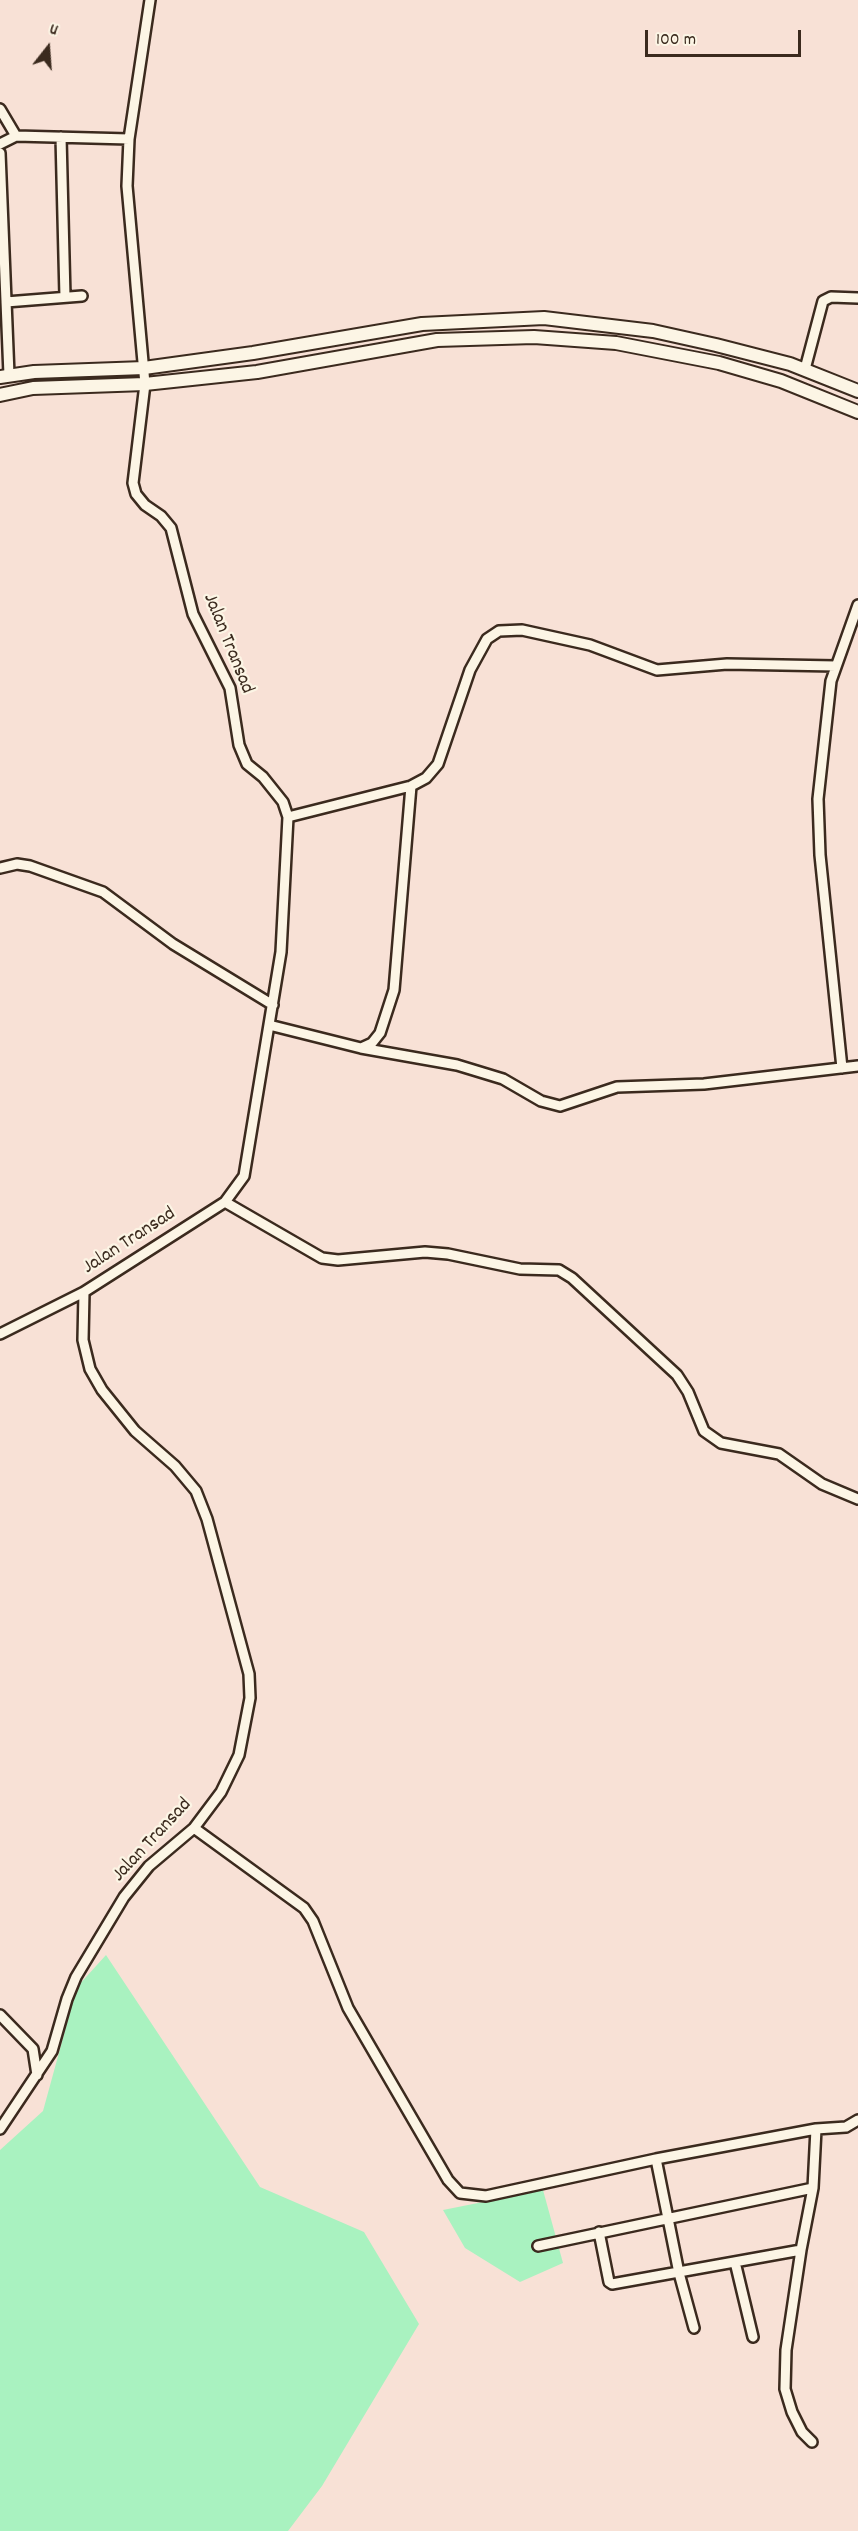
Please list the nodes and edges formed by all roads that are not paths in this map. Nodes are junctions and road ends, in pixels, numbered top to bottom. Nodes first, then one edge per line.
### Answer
1 (150, 0) edge
2 (0, 109) edge
3 (16, 136) junction
4 (61, 137) junction
5 (129, 140) junction
6 (0, 144) edge
7 (0, 153) edge
8 (82, 296) dead end
9 (65, 297) junction
10 (858, 298) edge
11 (6, 302) junction
12 (144, 368) junction
13 (805, 369) junction
14 (4, 376) edge
15 (145, 384) junction
16 (858, 391) edge
17 (0, 395) edge
18 (858, 412) edge
19 (858, 605) edge
20 (836, 666) junction
21 (411, 786) junction
22 (288, 817) junction
23 (0, 868) edge
24 (273, 1005) junction
25 (269, 1025) junction
26 (361, 1048) junction
27 (858, 1066) edge
28 (842, 1068) junction
29 (225, 1202) junction
30 (84, 1292) junction
31 (0, 1334) edge
32 (858, 1498) edge
33 (194, 1828) junction
34 (0, 2015) edge
35 (37, 2075) junction
36 (858, 2120) edge
37 (2, 2123) edge
38 (816, 2129) junction
39 (656, 2159) junction
40 (813, 2188) junction
41 (668, 2216) junction
42 (599, 2232) junction
43 (538, 2246) dead end
44 (801, 2250) junction
45 (735, 2262) junction
46 (679, 2273) junction
47 (694, 2328) dead end
48 (753, 2337) dead end
49 (812, 2442) dead end

1 - 5 street, Jalan Transad
2 - 3 street
3 - 4 street
3 - 6 street
4 - 5 street
4 - 9 street
5 - 12 street, Jalan Transad
7 - 11 street
8 - 9 street
9 - 11 street
10 - 13 street
11 - 14 street
12 - 13 street
12 - 14 street
12 - 15 street, Jalan Transad
13 - 16 street
15 - 17 street
15 - 18 street
15 - 22 street, Jalan Transad
19 - 20 street
20 - 21 street
20 - 28 street
21 - 22 street
21 - 26 street
22 - 24 street, Jalan Transad
23 - 24 street
24 - 25 street, Jalan Transad
25 - 26 street
25 - 29 street, Jalan Transad
26 - 28 street
27 - 28 street
29 - 30 street, Jalan Transad
29 - 32 street
30 - 31 street
30 - 33 street, Jalan Transad
33 - 35 street, Jalan Transad
33 - 39 street
34 - 35 street
35 - 37 street, Jalan Transad
36 - 38 street
38 - 39 street
38 - 40 street
39 - 41 street
40 - 41 street
40 - 44 street
41 - 42 street
41 - 46 street
42 - 43 street
42 - 46 street
44 - 45 street
44 - 49 street
45 - 46 street
45 - 48 street
46 - 47 street

